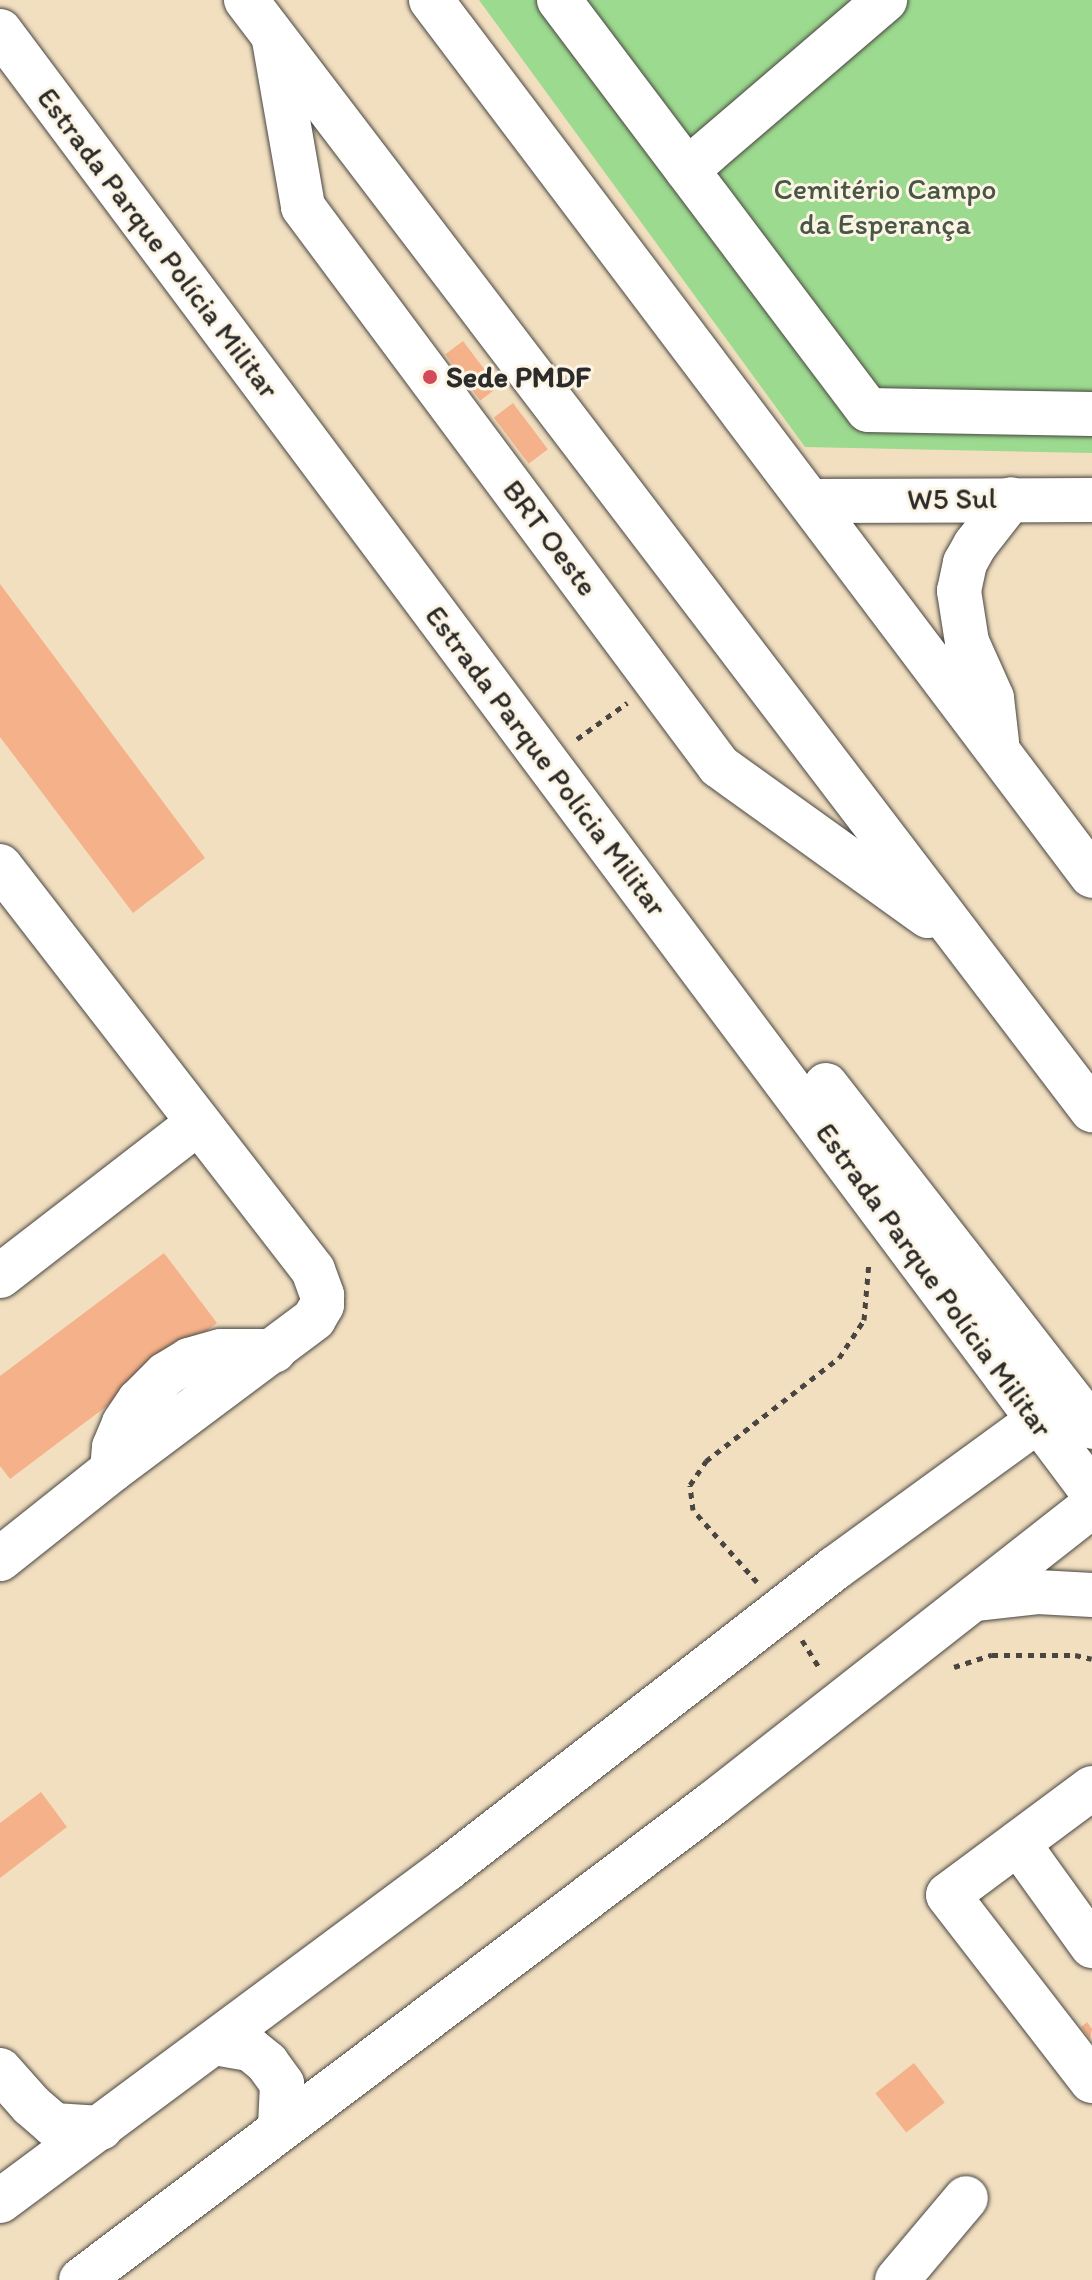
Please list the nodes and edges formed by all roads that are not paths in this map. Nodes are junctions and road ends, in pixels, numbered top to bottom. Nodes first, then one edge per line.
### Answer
1 (246, 0) edge
2 (431, 0) edge
3 (559, 0) edge
4 (885, 0) edge
5 (0, 31) edge
6 (273, 35) junction
7 (687, 170) junction
8 (1092, 414) edge
9 (1011, 499) junction
10 (1092, 500) edge
11 (812, 501) junction
12 (999, 753) junction
13 (0, 866) edge
14 (626, 868) junction
15 (1092, 876) edge
16 (966, 943) junction
17 (1092, 1110) edge
18 (198, 1123) junction
19 (0, 1276) edge
20 (1037, 1421) junction
21 (1092, 1427) edge
22 (1092, 1492) edge
23 (1092, 1506) edge
24 (0, 1559) edge
25 (1092, 1595) edge
26 (977, 1599) junction
27 (1090, 1795) edge
28 (1018, 1843) junction
29 (1092, 1946) edge
30 (215, 2043) junction
31 (0, 2072) edge
32 (1092, 2081) edge
33 (280, 2127) junction
34 (101, 2128) junction
35 (15, 2191) edge
36 (966, 2198) dead end
37 (81, 2280) edge
38 (897, 2280) edge

1 - 6 main road, BRT Oeste
2 - 11 main road
3 - 7 main road
4 - 7 main road
5 - 14 main road, Estrada Parque Polícia Militar
6 - 16 main road, BRT Oeste
6 - 16 main road, BRT Oeste
7 - 8 main road
9 - 10 main road, W5 Sul
9 - 11 main road, W5 Sul
9 - 12 main road
11 - 12 main road
12 - 15 main road
13 - 18 main road
14 - 20 main road, Estrada Parque Polícia Militar
14 - 21 main road
16 - 17 main road, BRT Oeste
18 - 19 main road
18 - 24 main road
20 - 22 main road, Estrada Parque Polícia Militar
20 - 30 main road
23 - 26 main road
25 - 26 main road
26 - 33 main road
27 - 28 main road
28 - 29 main road
28 - 32 main road
30 - 33 main road
30 - 34 main road
31 - 34 main road
31 - 35 main road
33 - 37 main road
34 - 35 main road
36 - 38 main road

